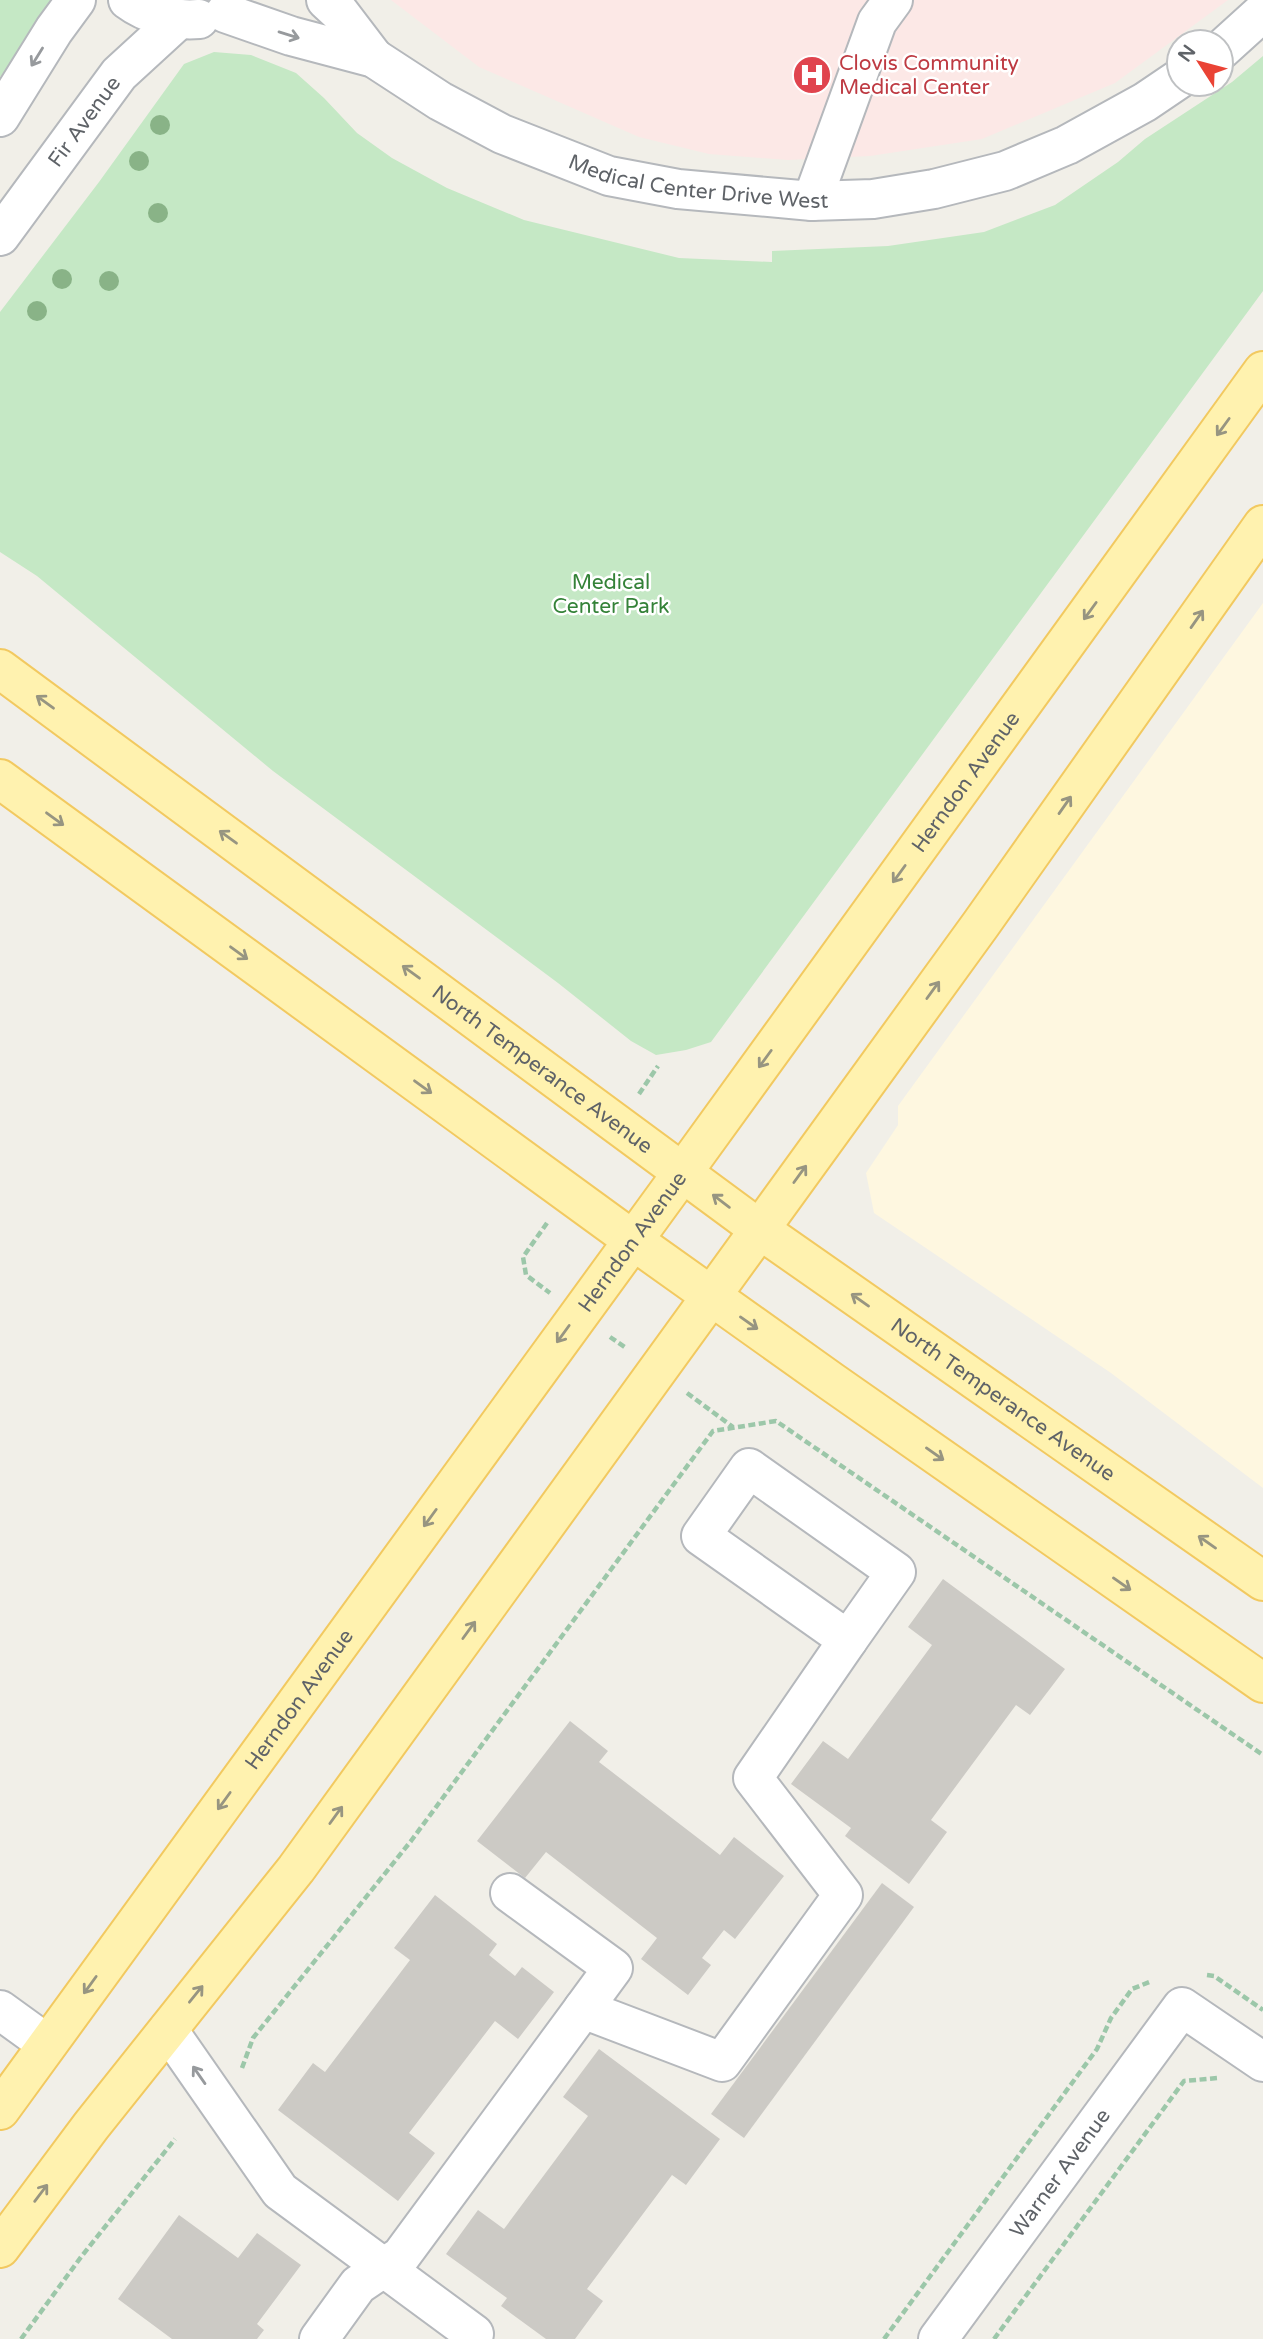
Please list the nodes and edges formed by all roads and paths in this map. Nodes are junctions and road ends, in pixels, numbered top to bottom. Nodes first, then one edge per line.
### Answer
1 (76, 0) edge
2 (128, 0) edge
3 (326, 0) edge
4 (893, 0) edge
5 (236, 6) edge
6 (1263, 12) edge
7 (179, 19) junction
8 (1235, 37) edge
9 (374, 58) junction
10 (1165, 88) edge
11 (0, 117) edge
12 (812, 201) junction
13 (0, 236) edge
14 (1263, 371) edge
15 (1263, 525) edge
16 (0, 669) edge
17 (0, 779) edge
18 (683, 1172) junction
19 (759, 1229) junction
20 (634, 1241) junction
21 (711, 1295) junction
22 (1263, 1581) edge
23 (848, 1640) junction
24 (1263, 1683) edge
25 (1263, 1755) edge
26 (510, 1893) dead end
27 (0, 2010) edge
28 (583, 2010) junction
29 (168, 2030) junction
30 (47, 2044) junction
31 (1263, 2062) edge
32 (240, 2073) dead end
33 (1223, 2077) dead end
34 (0, 2110) edge
35 (175, 2139) dead end
36 (0, 2248) edge
37 (383, 2268) junction
38 (474, 2334) dead end
39 (21, 2339) edge
40 (319, 2339) edge
41 (938, 2339) edge
42 (994, 2339) edge

1 -> 11 street
2 - 7 street
3 - 9 street
4 - 12 street
5 - 7 street
5 -> 9 street, Medical Center Drive West
6 - 8 street
7 - 13 street, Fir Avenue
9 - 12 street, Medical Center Drive West
10 - 12 street, Medical Center Drive West
14 -> 18 main road, Herndon Avenue
19 -> 15 main road
18 -> 16 main road, North Temperance Avenue
17 -> 20 main road
19 -> 18 main road, North Temperance Avenue
18 - 20 main road, Herndon Avenue
19 - 21 main road
22 -> 19 main road, North Temperance Avenue
20 - 21 main road
20 -> 30 main road, Herndon Avenue
21 -> 24 main road
29 -> 21 main road
23 - 23 street
23 - 28 street
25 - 32 path
26 - 28 street
27 - 30 street
28 - 37 street
36 -> 29 main road
37 -> 29 street
30 - 34 main road, Herndon Avenue
31 - 41 street, Warner Avenue
33 - 42 path
35 - 39 path
37 - 38 street
37 - 40 street

